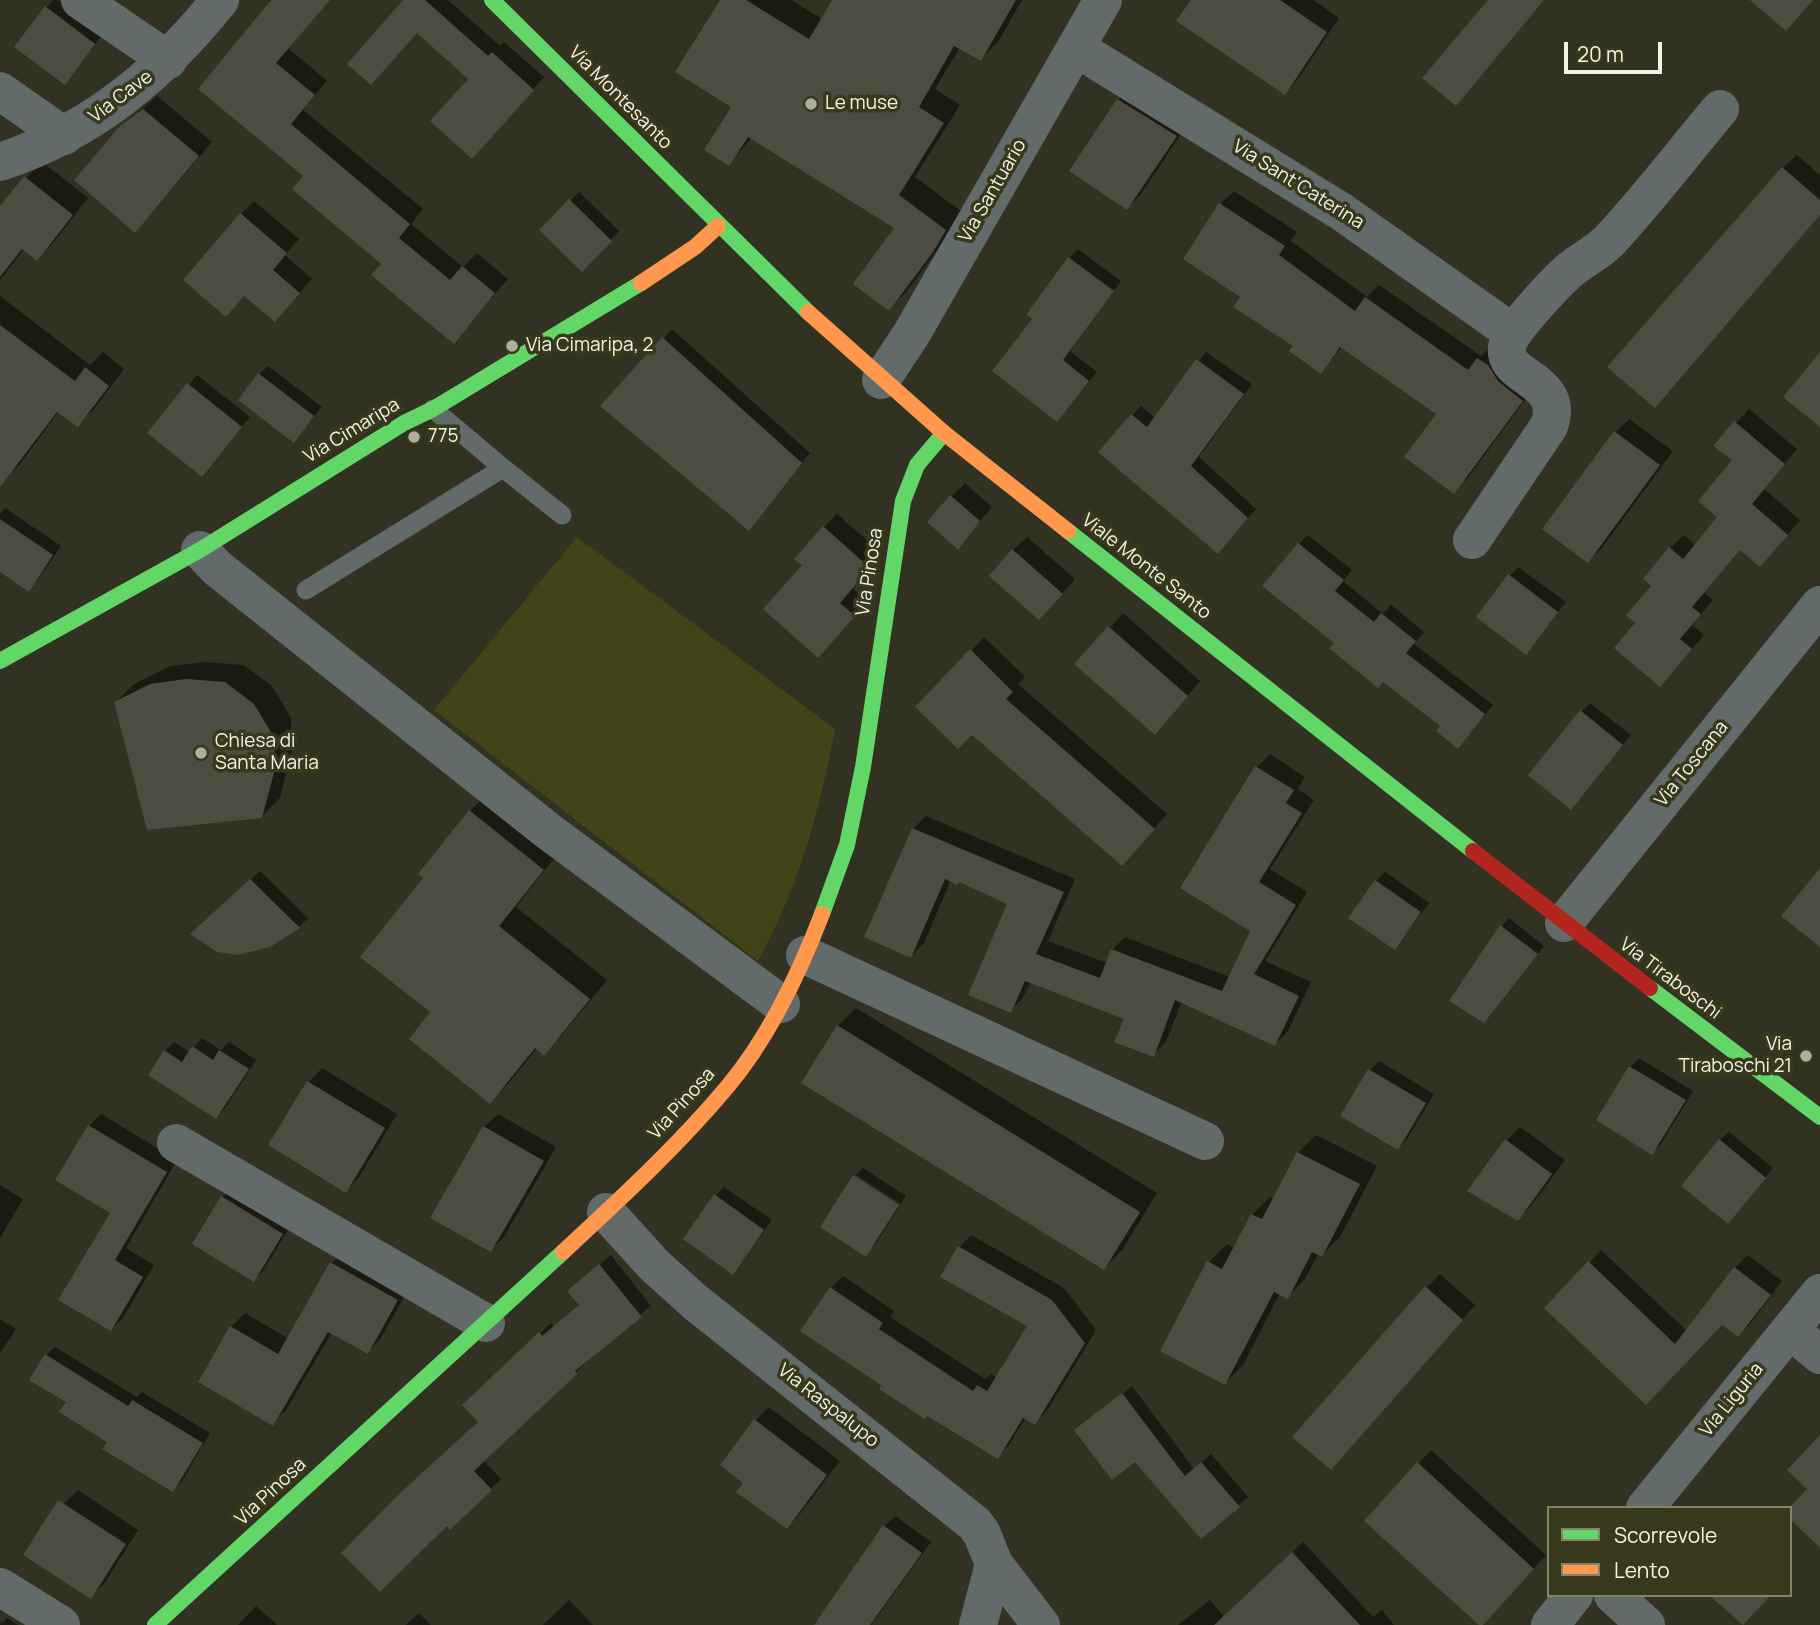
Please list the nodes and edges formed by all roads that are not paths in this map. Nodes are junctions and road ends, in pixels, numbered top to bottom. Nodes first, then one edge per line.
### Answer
1 (80, 0) edge
2 (220, 0) edge
3 (492, 0) edge
4 (1103, 0) edge
5 (1076, 48) junction
6 (168, 60) junction
7 (0, 92) edge
8 (1720, 109) dead end
9 (64, 136) junction
10 (0, 162) edge
11 (718, 226) junction
12 (1513, 333) junction
13 (881, 380) junction
14 (433, 409) junction
15 (944, 433) junction
16 (503, 468) junction
17 (562, 515) dead end
18 (1472, 540) dead end
19 (200, 550) junction
20 (306, 590) dead end
21 (1820, 605) edge
22 (0, 661) edge
23 (1564, 923) junction
24 (805, 955) junction
25 (781, 1004) junction
26 (1820, 1117) edge
27 (1205, 1141) dead end
28 (176, 1143) dead end
29 (606, 1212) junction
30 (1820, 1293) edge
31 (486, 1323) junction
32 (1790, 1330) junction
33 (1820, 1356) edge
34 (1647, 1506) edge
35 (994, 1564) junction
36 (0, 1587) edge
37 (1572, 1597) edge
38 (1615, 1597) edge
39 (61, 1625) edge
40 (155, 1625) edge
41 (978, 1625) edge
42 (1041, 1625) edge
43 (1550, 1625) edge
44 (1646, 1625) edge

1 - 6 street
2 - 6 street, Via Cave
3 - 11 street, Via Montesanto
4 - 5 street, Via Santuario
5 - 12 street, Via Sant'Caterina
5 - 13 street, Via Santuario
6 - 9 street, Via Cave
7 - 9 street
8 - 12 street
9 - 10 street, Via Cave
11 - 13 street, Viale Monte Santo
11 - 14 street, Via Cimaripa
12 - 18 street
13 - 15 street, Viale Monte Santo
14 - 16 lane
14 - 19 street, Via Cimaripa
15 - 23 street, Viale Monte Santo
15 - 24 street, Via Pinosa
16 - 17 lane
16 - 20 lane
19 - 22 street, Via Cimaripa
19 - 25 street
21 - 23 street, Via Toscana
23 - 26 street, Via Tiraboschi
24 - 25 street, Via Pinosa
24 - 27 street
25 - 29 street, Via Pinosa
28 - 31 street
29 - 31 street, Via Pinosa
29 - 35 street, Via Raspalupo
30 - 32 street, Via Liguria
31 - 40 street, Via Pinosa
32 - 33 street
32 - 34 street, Via Liguria
35 - 41 street
35 - 42 street, Via Raspalupo
36 - 39 street
37 - 43 street
38 - 44 street

